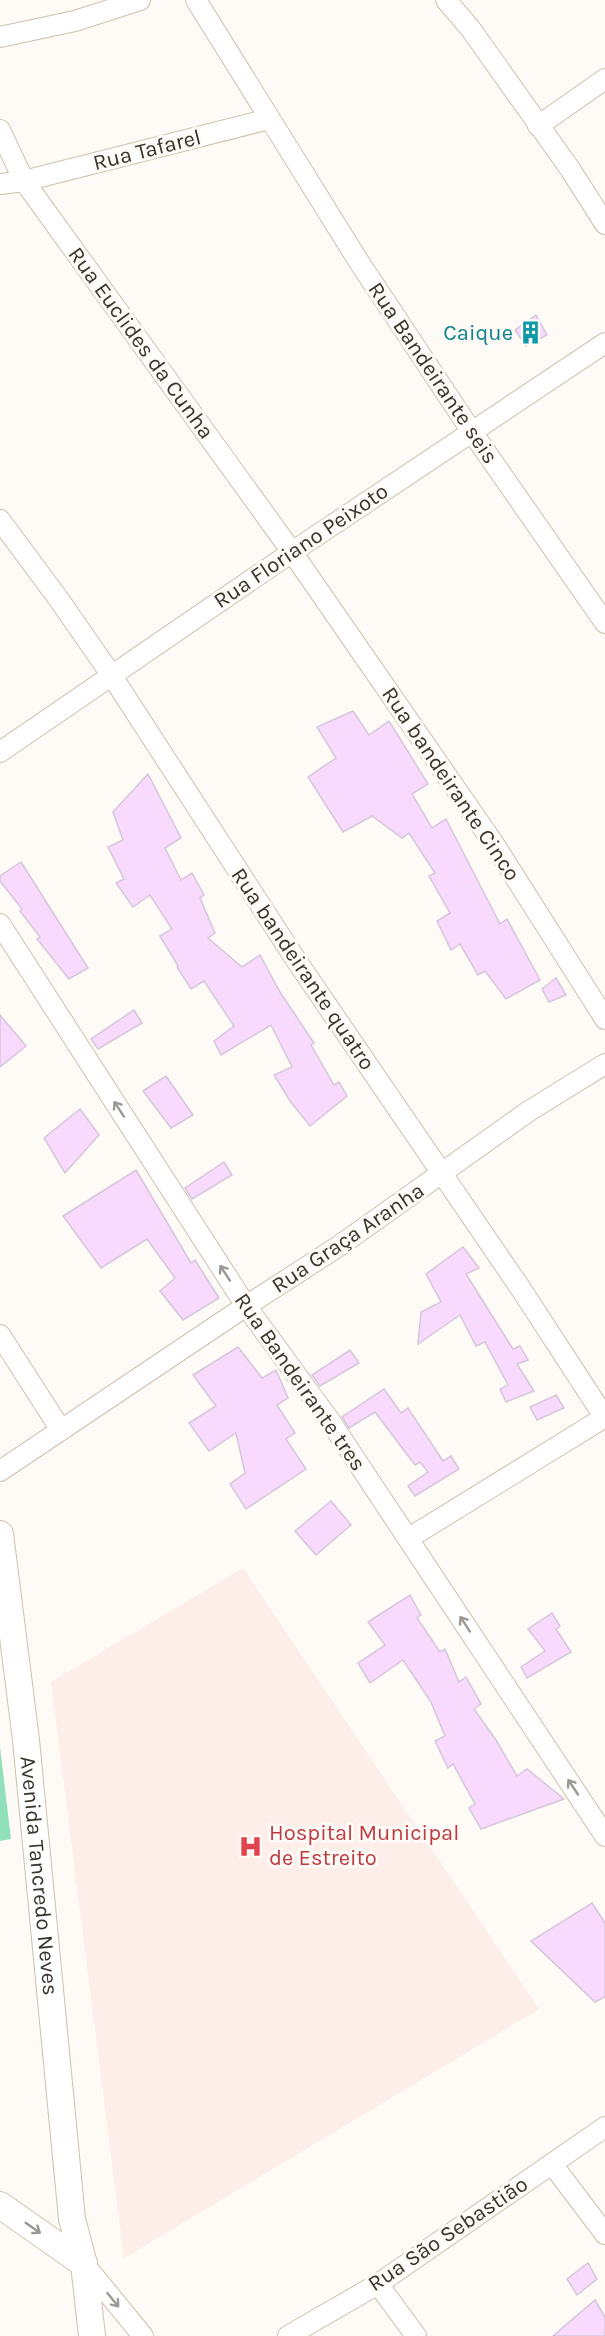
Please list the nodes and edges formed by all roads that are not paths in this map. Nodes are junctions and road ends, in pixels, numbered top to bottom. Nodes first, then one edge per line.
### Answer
1 (140, 0) edge
2 (196, 0) edge
3 (446, 0) edge
4 (0, 37) edge
5 (605, 79) edge
6 (269, 119) junction
7 (538, 126) junction
8 (0, 130) edge
9 (24, 181) junction
10 (0, 184) edge
11 (605, 224) edge
12 (605, 343) edge
13 (472, 432) junction
14 (0, 520) edge
15 (292, 552) junction
16 (605, 623) edge
17 (112, 676) junction
18 (0, 752) edge
19 (0, 924) edge
20 (605, 1019) edge
21 (605, 1064) edge
22 (441, 1175) junction
23 (246, 1306) junction
24 (0, 1335) edge
25 (605, 1418) edge
26 (61, 1430) junction
27 (0, 1471) edge
28 (0, 1534) edge
29 (409, 1538) junction
30 (605, 1836) edge
31 (605, 2127) edge
32 (552, 2164) junction
33 (0, 2205) edge
34 (605, 2234) edge
35 (75, 2257) junction
36 (378, 2284) junction
37 (75, 2336) edge
38 (92, 2336) edge
39 (142, 2336) edge
40 (288, 2336) edge
41 (416, 2336) edge

1 - 4 street
2 - 6 street, Rua Bandeirante seis
3 - 7 street
5 - 7 street
6 - 9 street, Rua Tafarel
6 - 13 street, Rua Bandeirante seis
7 - 11 street
8 - 9 street, Rua Euclides da Cunha
9 - 10 street, Rua Tafarel
9 - 15 street, Rua Euclides da Cunha
12 - 13 street, Rua Floriano Peixoto
13 - 15 street, Rua Floriano Peixoto
13 - 16 street, Rua Bandeirante seis
14 - 17 street, Rua bandeirante quatro
15 - 17 street, Rua Floriano Peixoto
15 - 20 street, Rua bandeirante Cinco
17 - 18 street, Rua Floriano Peixoto
17 - 22 street, Rua bandeirante quatro
23 -> 19 street, Rua Bandeirante tres
21 - 22 street, Rua Graça Aranha
22 - 23 street, Rua Graça Aranha
22 - 25 street, Rua bandeirante quatro
23 - 26 street, Rua Graça Aranha
23 - 29 street, Rua Bandeirante tres
24 - 26 street
25 - 29 street
26 - 27 street, Rua Graça Aranha
28 - 35 main road, Avenida Tancredo Neves
30 -> 29 street, Rua Bandeirante tres
31 - 32 street, Rua São Sebastião
32 - 34 street
32 - 36 street, Rua São Sebastião
33 -> 35 main road
35 - 37 main road, Avenida Tancredo Neves
35 - 38 main road, Avenida Tancredo Neves
35 -> 39 street
36 - 40 street, Rua São Sebastião
36 - 41 street

